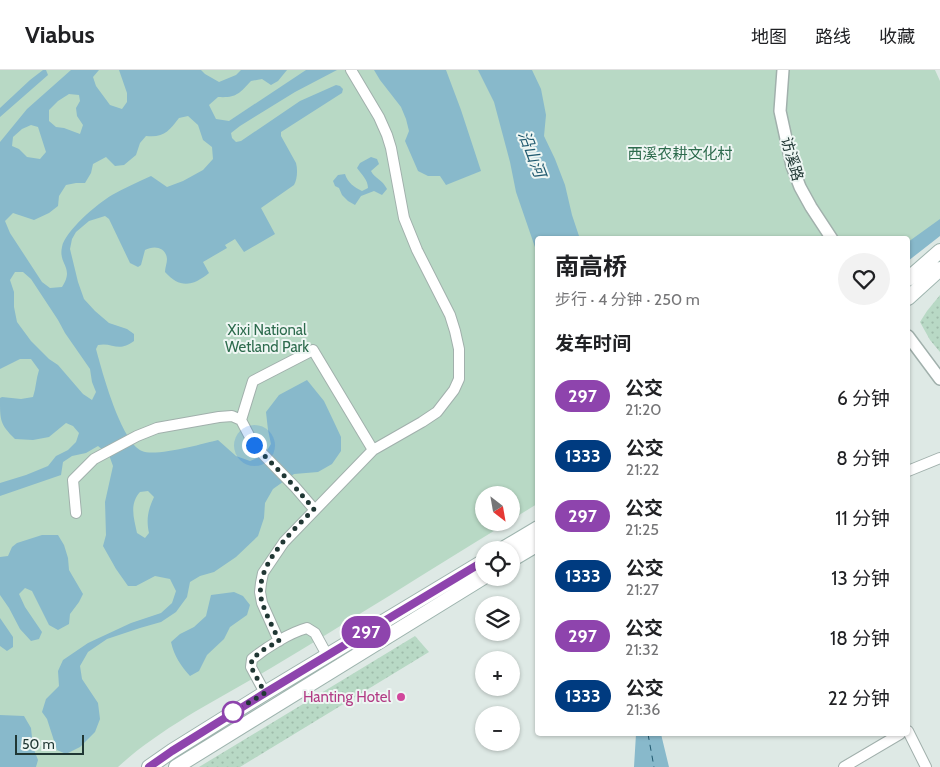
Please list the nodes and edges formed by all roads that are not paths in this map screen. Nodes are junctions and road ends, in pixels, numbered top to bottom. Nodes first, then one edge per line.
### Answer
1 (351, 70) edge
2 (783, 70) edge
3 (830, 236) edge
4 (940, 251) edge
5 (940, 269) edge
6 (910, 277) edge
7 (940, 281) edge
8 (919, 287) junction
9 (910, 296) edge
10 (910, 339) edge
11 (940, 379) edge
12 (241, 420) junction
13 (373, 450) junction
14 (940, 458) edge
15 (910, 470) edge
16 (314, 509) junction
17 (76, 512) dead end
18 (535, 530) edge
19 (516, 541) edge
20 (535, 546) edge
21 (520, 555) edge
22 (475, 566) edge
23 (475, 583) edge
24 (279, 641) junction
25 (327, 656) junction
26 (265, 693) junction
27 (910, 735) edge
28 (897, 736) edge
29 (149, 767) edge
30 (176, 767) edge
31 (844, 767) edge
32 (926, 767) edge

1 - 13 street
2 - 3 street, 访溪路
4 - 6 main road
5 - 8 main road
7 - 8 main road
8 - 9 main road
10 - 11 street
12 - 13 street
12 - 16 street
12 - 17 street
13 - 16 street
14 - 15 street
16 - 24 street
18 - 19 main road
20 - 21 main road
22 - 25 main road
23 - 30 main road
24 - 25 street
24 - 26 street
25 - 26 main road
26 - 29 main road
27 - 32 street
28 - 31 street

